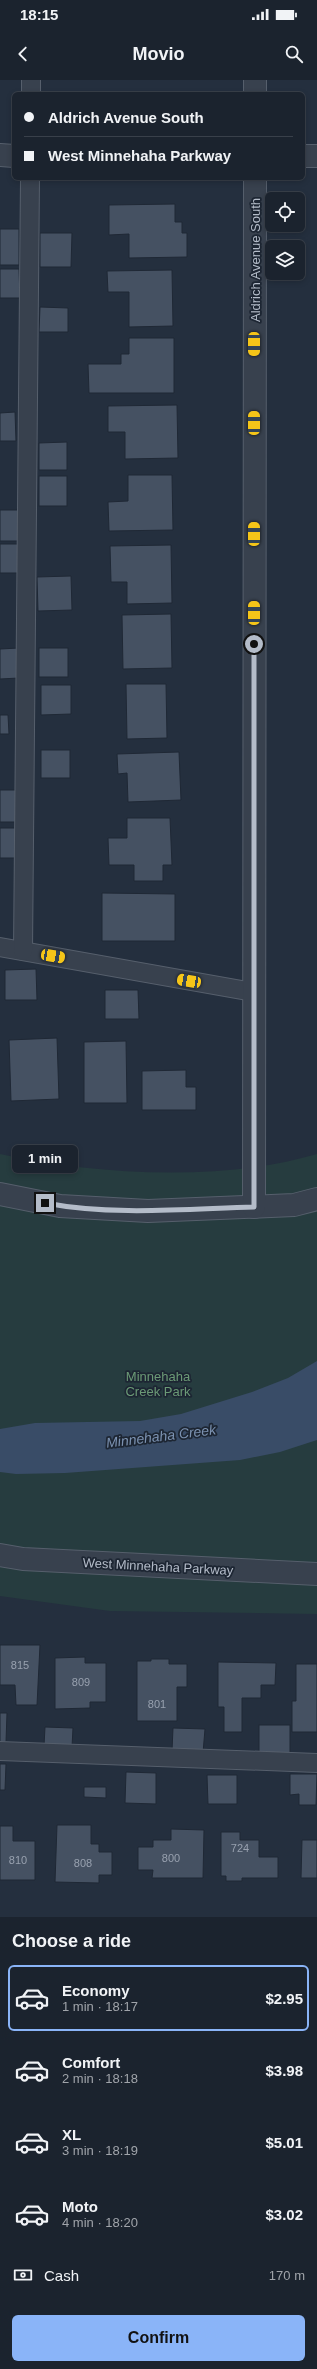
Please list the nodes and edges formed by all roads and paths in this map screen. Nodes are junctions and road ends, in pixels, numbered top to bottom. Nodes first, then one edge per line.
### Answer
1 (31, 80) edge
2 (255, 80) edge
3 (31, 92) edge
4 (255, 92) edge
5 (0, 155) edge
6 (12, 156) edge
7 (305, 156) edge
8 (317, 156) edge
9 (30, 180) edge
10 (255, 180) edge
11 (0, 947) edge
12 (23, 951) junction
13 (253, 992) junction
14 (0, 1194) edge
15 (317, 1199) edge
16 (254, 1207) junction
17 (0, 1555) edge
18 (317, 1574) edge
19 (0, 1751) edge
20 (317, 1763) edge

1 - 3 lane
2 - 4 street
5 - 6 street
7 - 8 street
9 - 12 lane
10 - 13 street, Aldrich Avenue South
11 - 12 lane
12 - 13 lane
13 - 16 street, Aldrich Avenue South
14 - 16 street
15 - 16 street
17 - 18 street, West Minnehaha Parkway
19 - 20 lane

